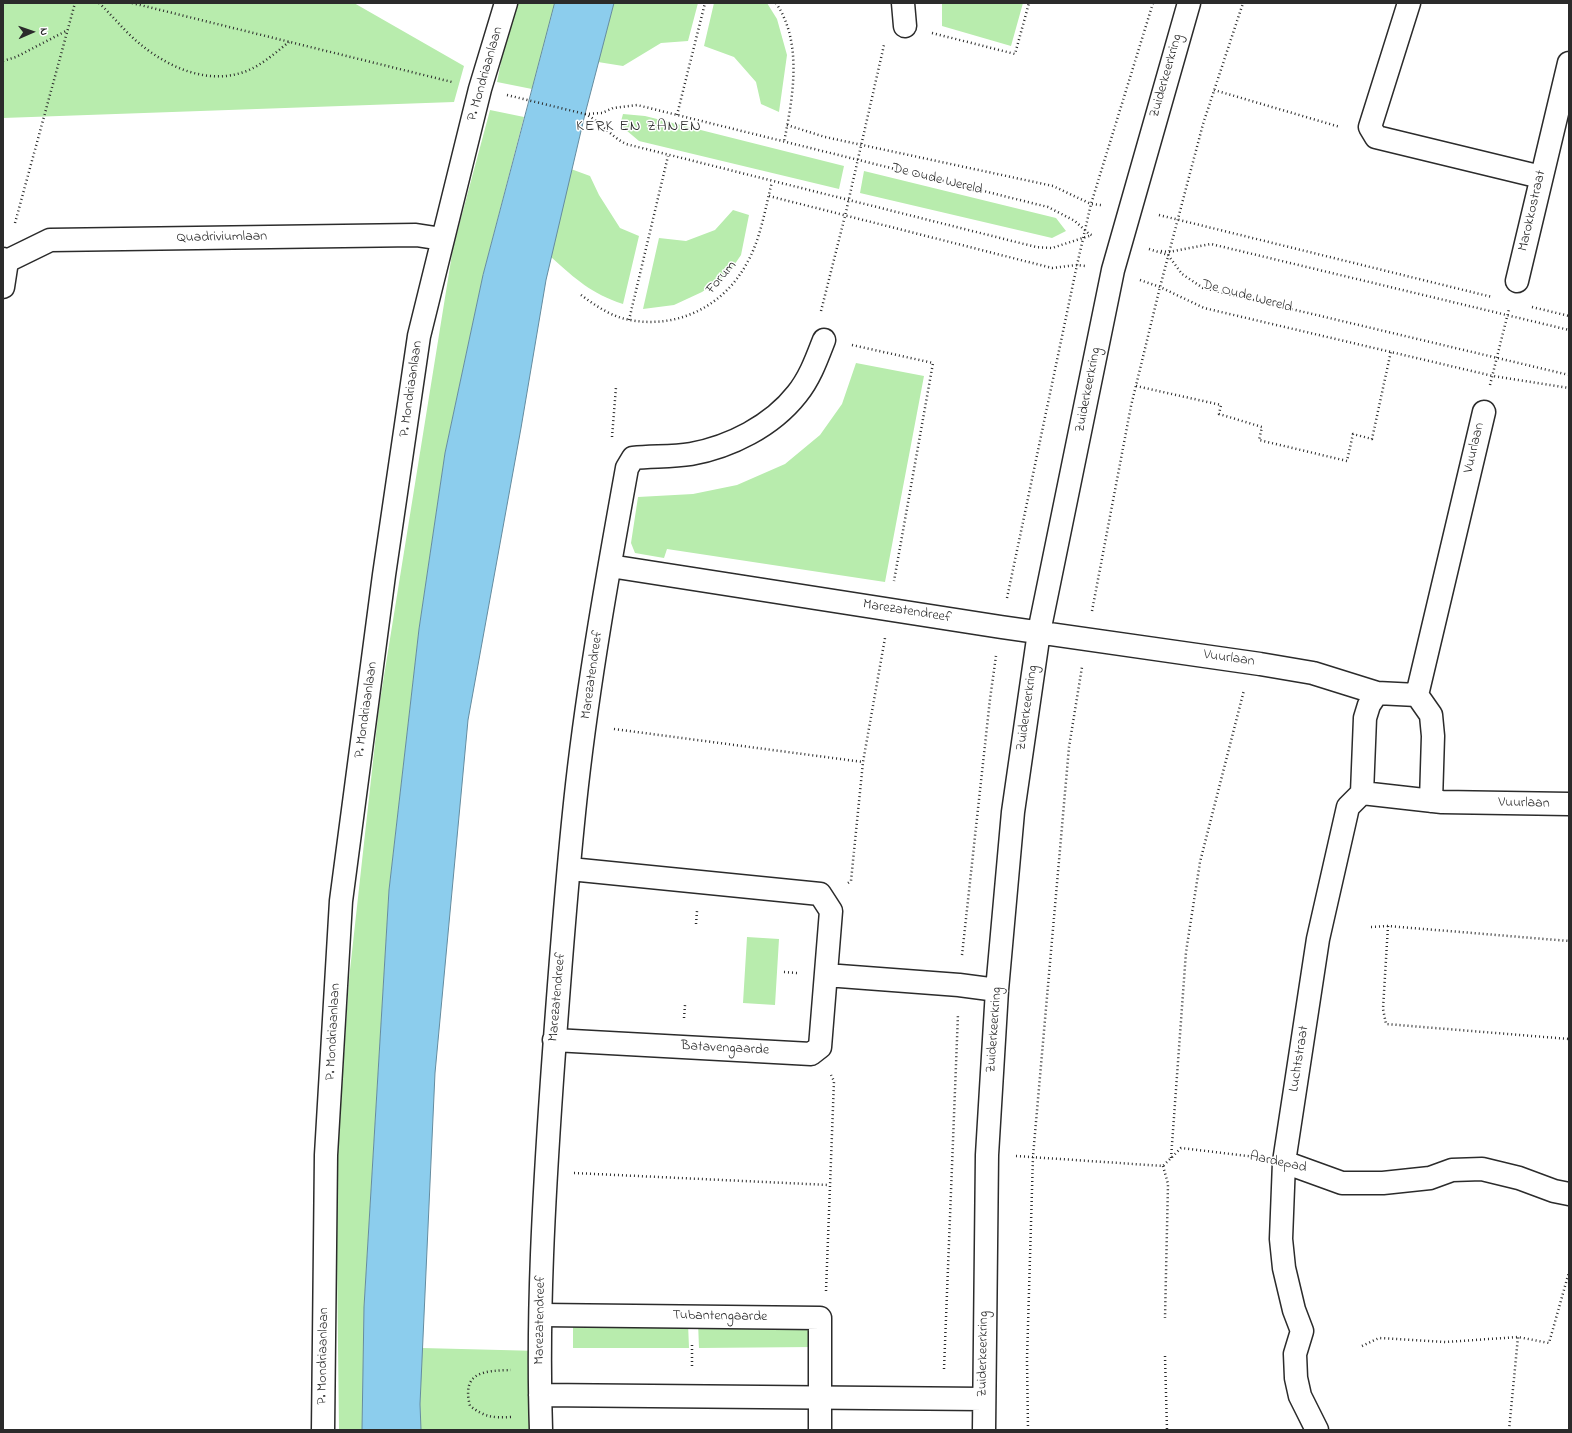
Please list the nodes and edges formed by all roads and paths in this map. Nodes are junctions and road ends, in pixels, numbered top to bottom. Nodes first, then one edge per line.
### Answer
1 (74, 3) edge
2 (99, 3) edge
3 (132, 3) edge
4 (506, 3) edge
5 (705, 3) edge
6 (776, 3) edge
7 (903, 3) edge
8 (1029, 3) edge
9 (1189, 3) edge
10 (1243, 3) edge
11 (1409, 3) edge
12 (905, 26) junction
13 (66, 31) junction
14 (289, 42) junction
15 (3, 61) edge
16 (1569, 63) edge
17 (480, 89) junction
18 (1214, 90) junction
19 (524, 99) dead end
20 (585, 114) junction
21 (677, 115) junction
22 (787, 125) junction
23 (1376, 137) junction
24 (784, 142) junction
25 (862, 145) junction
26 (668, 156) junction
27 (858, 160) junction
28 (1541, 177) junction
29 (772, 182) junction
30 (769, 196) junction
31 (849, 201) junction
32 (1130, 207) junction
33 (846, 216) junction
34 (1177, 219) junction
35 (442, 239) junction
36 (1168, 253) junction
37 (5, 260) edge
38 (1113, 270) junction
39 (3, 287) edge
40 (1160, 287) junction
41 (1514, 291) junction
42 (581, 295) dead end
43 (1508, 315) junction
44 (1569, 316) edge
45 (629, 320) junction
46 (1569, 330) edge
47 (824, 340) joint
48 (1391, 350) junction
49 (1496, 358) junction
50 (1569, 375) edge
51 (1136, 386) junction
52 (616, 387) dead end
53 (1569, 388) edge
54 (1484, 412) dead end
55 (627, 468) junction
56 (610, 566) junction
57 (1039, 632) junction
58 (1087, 638) junction
59 (1252, 663) junction
60 (1377, 692) junction
61 (1417, 695) junction
62 (586, 725) junction
63 (863, 762) dead end
64 (1362, 793) junction
65 (1431, 801) junction
66 (1569, 804) edge
67 (570, 869) junction
68 (1388, 926) junction
69 (1371, 927) dead end
70 (1569, 941) edge
71 (826, 975) junction
72 (997, 990) junction
73 (1569, 1039) edge
74 (554, 1040) junction
75 (816, 1051) junction
76 (987, 1155) junction
77 (1033, 1156) junction
78 (1171, 1158) junction
79 (1284, 1162) junction
80 (1162, 1166) junction
81 (546, 1172) junction
82 (829, 1185) junction
83 (1569, 1194) edge
84 (1569, 1272) edge
85 (541, 1315) junction
86 (820, 1318) junction
87 (1165, 1318) dead end
88 (1518, 1337) junction
89 (1362, 1346) dead end
90 (1165, 1356) dead end
91 (540, 1368) junction
92 (540, 1395) junction
93 (820, 1397) junction
94 (983, 1399) junction
95 (541, 1423) edge
96 (323, 1430) edge
97 (820, 1430) edge
98 (984, 1430) edge
99 (1028, 1430) edge
100 (1167, 1430) edge
101 (1317, 1430) edge
102 (1509, 1430) edge

1 - 13 path
2 - 14 path
3 - 14 path
4 - 17 street, P. Mondriaanlaan
5 - 21 path
6 - 22 path
7 - 12 street
8 - 12 path
9 - 32 street, Zuiderkeerkring
10 - 18 path
11 - 23 street
12 - 25 path
13 - 15 path
13 - 37 path
14 - 17 path
16 - 28 street, Marokkostraat
17 - 35 street, P. Mondriaanlaan
18 - 23 path
18 - 34 path
19 - 20 path, De Oude Wereld
20 - 21 path, De Oude Wereld
20 - 26 path, De Oude Wereld
21 - 24 path, De Oude Wereld
22 - 24 path
22 - 25 path
23 - 28 street
24 - 27 path, De Oude Wereld
25 - 27 path
25 - 32 path
26 - 29 path, De Oude Wereld
26 - 45 path
27 - 31 path
27 - 31 path, De Oude Wereld
28 - 41 street, Marokkostraat
29 - 30 path, Forum
29 - 31 path, De Oude Wereld
30 - 33 path
30 - 45 path, Forum
31 - 33 path
32 - 34 path
32 - 38 street, Zuiderkeerkring
33 - 38 path
33 - 47 path
34 - 36 path
34 - 41 path
35 - 37 street, Quadriviumlaan
35 - 96 street, P. Mondriaanlaan
36 - 40 path
36 - 43 path
36 - 49 path, De Oude Wereld
37 - 39 street
38 - 40 path
38 - 57 street, Zuiderkeerkring
40 - 48 path
40 - 51 path
41 - 43 path
41 - 44 path
42 - 45 path, Forum
43 - 46 path
43 - 49 path
47 - 55 street
48 - 51 path
48 - 53 path
49 - 50 path, De Oude Wereld
51 - 58 path
52 - 55 path
54 - 61 street, Vuurlaan
55 - 56 street, Marezatendreef
56 - 57 street, Marezatendreef
56 - 62 street, Marezatendreef
57 - 58 street, Vuurlaan
57 - 72 street, Zuiderkeerkring
58 - 59 street, Vuurlaan
58 - 77 path
59 - 60 street, Vuurlaan
59 - 78 path
60 - 61 street, Vuurlaan
60 - 64 street
61 - 65 street
62 - 63 path
62 - 67 street, Marezatendreef
64 - 65 street, Vuurlaan
64 - 79 street, Luchtstraat
65 - 66 street, Vuurlaan
67 - 71 street
67 - 74 street, Marezatendreef
68 - 69 path
68 - 70 path
68 - 73 path
71 - 72 street
71 - 75 street
72 - 76 street, Zuiderkeerkring
74 - 75 street, Batavengaarde
74 - 81 street, Marezatendreef
75 - 82 path
76 - 77 path
76 - 94 street, Zuiderkeerkring
77 - 80 path
77 - 99 path
78 - 79 path, Aardepad
78 - 80 path, Aardepad
79 - 83 street, Aardepad
79 - 101 street, Luchtstraat
80 - 87 path
81 - 82 path
81 - 85 street, Marezatendreef
82 - 86 path
84 - 88 path
85 - 86 street, Tubantengaarde
85 - 91 street, Marezatendreef
86 - 93 street
88 - 89 path
88 - 102 path
90 - 100 path
91 - 92 street, Marezatendreef
91 - 95 path
92 - 93 street
92 - 95 street, Marezatendreef
93 - 94 street
93 - 97 street
94 - 98 street, Zuiderkeerkring

